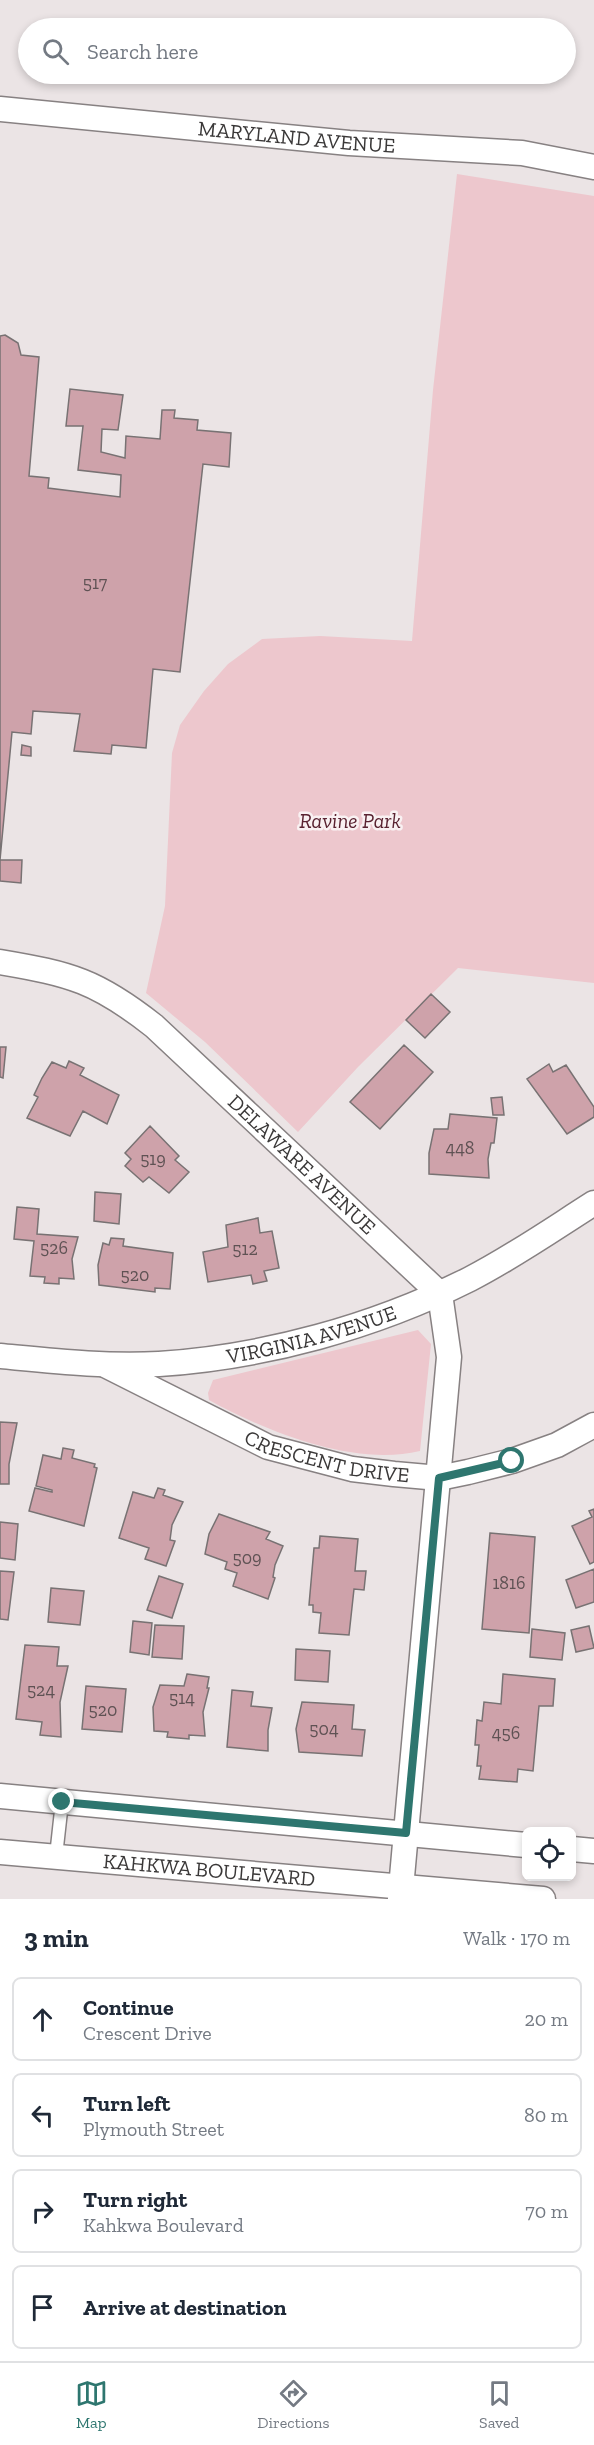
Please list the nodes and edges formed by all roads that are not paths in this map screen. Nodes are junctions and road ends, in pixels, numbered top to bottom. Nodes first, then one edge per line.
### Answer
1 (0, 109) edge
2 (594, 167) edge
3 (0, 963) edge
4 (594, 1203) edge
5 (440, 1294) junction
6 (0, 1356) edge
7 (103, 1364) junction
8 (594, 1425) edge
9 (439, 1478) junction
10 (0, 1796) edge
11 (62, 1802) junction
12 (406, 1833) junction
13 (522, 1845) edge
14 (576, 1849) edge
15 (594, 1851) edge
16 (0, 1852) edge
17 (56, 1856) junction
18 (401, 1893) edge
19 (543, 1899) edge

1 - 2 street, MARYLAND AVENUE
3 - 5 street, DELAWARE AVENUE
4 - 5 street, VIRGINIA AVENUE
5 - 7 street, VIRGINIA AVENUE
5 - 9 street
6 - 7 street, VIRGINIA AVENUE
7 - 9 street, CRESCENT DRIVE
8 - 9 street, CRESCENT DRIVE
9 - 12 street
10 - 11 street
11 - 12 street
11 - 17 lane
12 - 13 street
12 - 18 street
14 - 15 street
16 - 17 street, KAHKWA BOULEVARD
17 - 18 street, KAHKWA BOULEVARD
18 - 19 street, KAHKWA BOULEVARD

